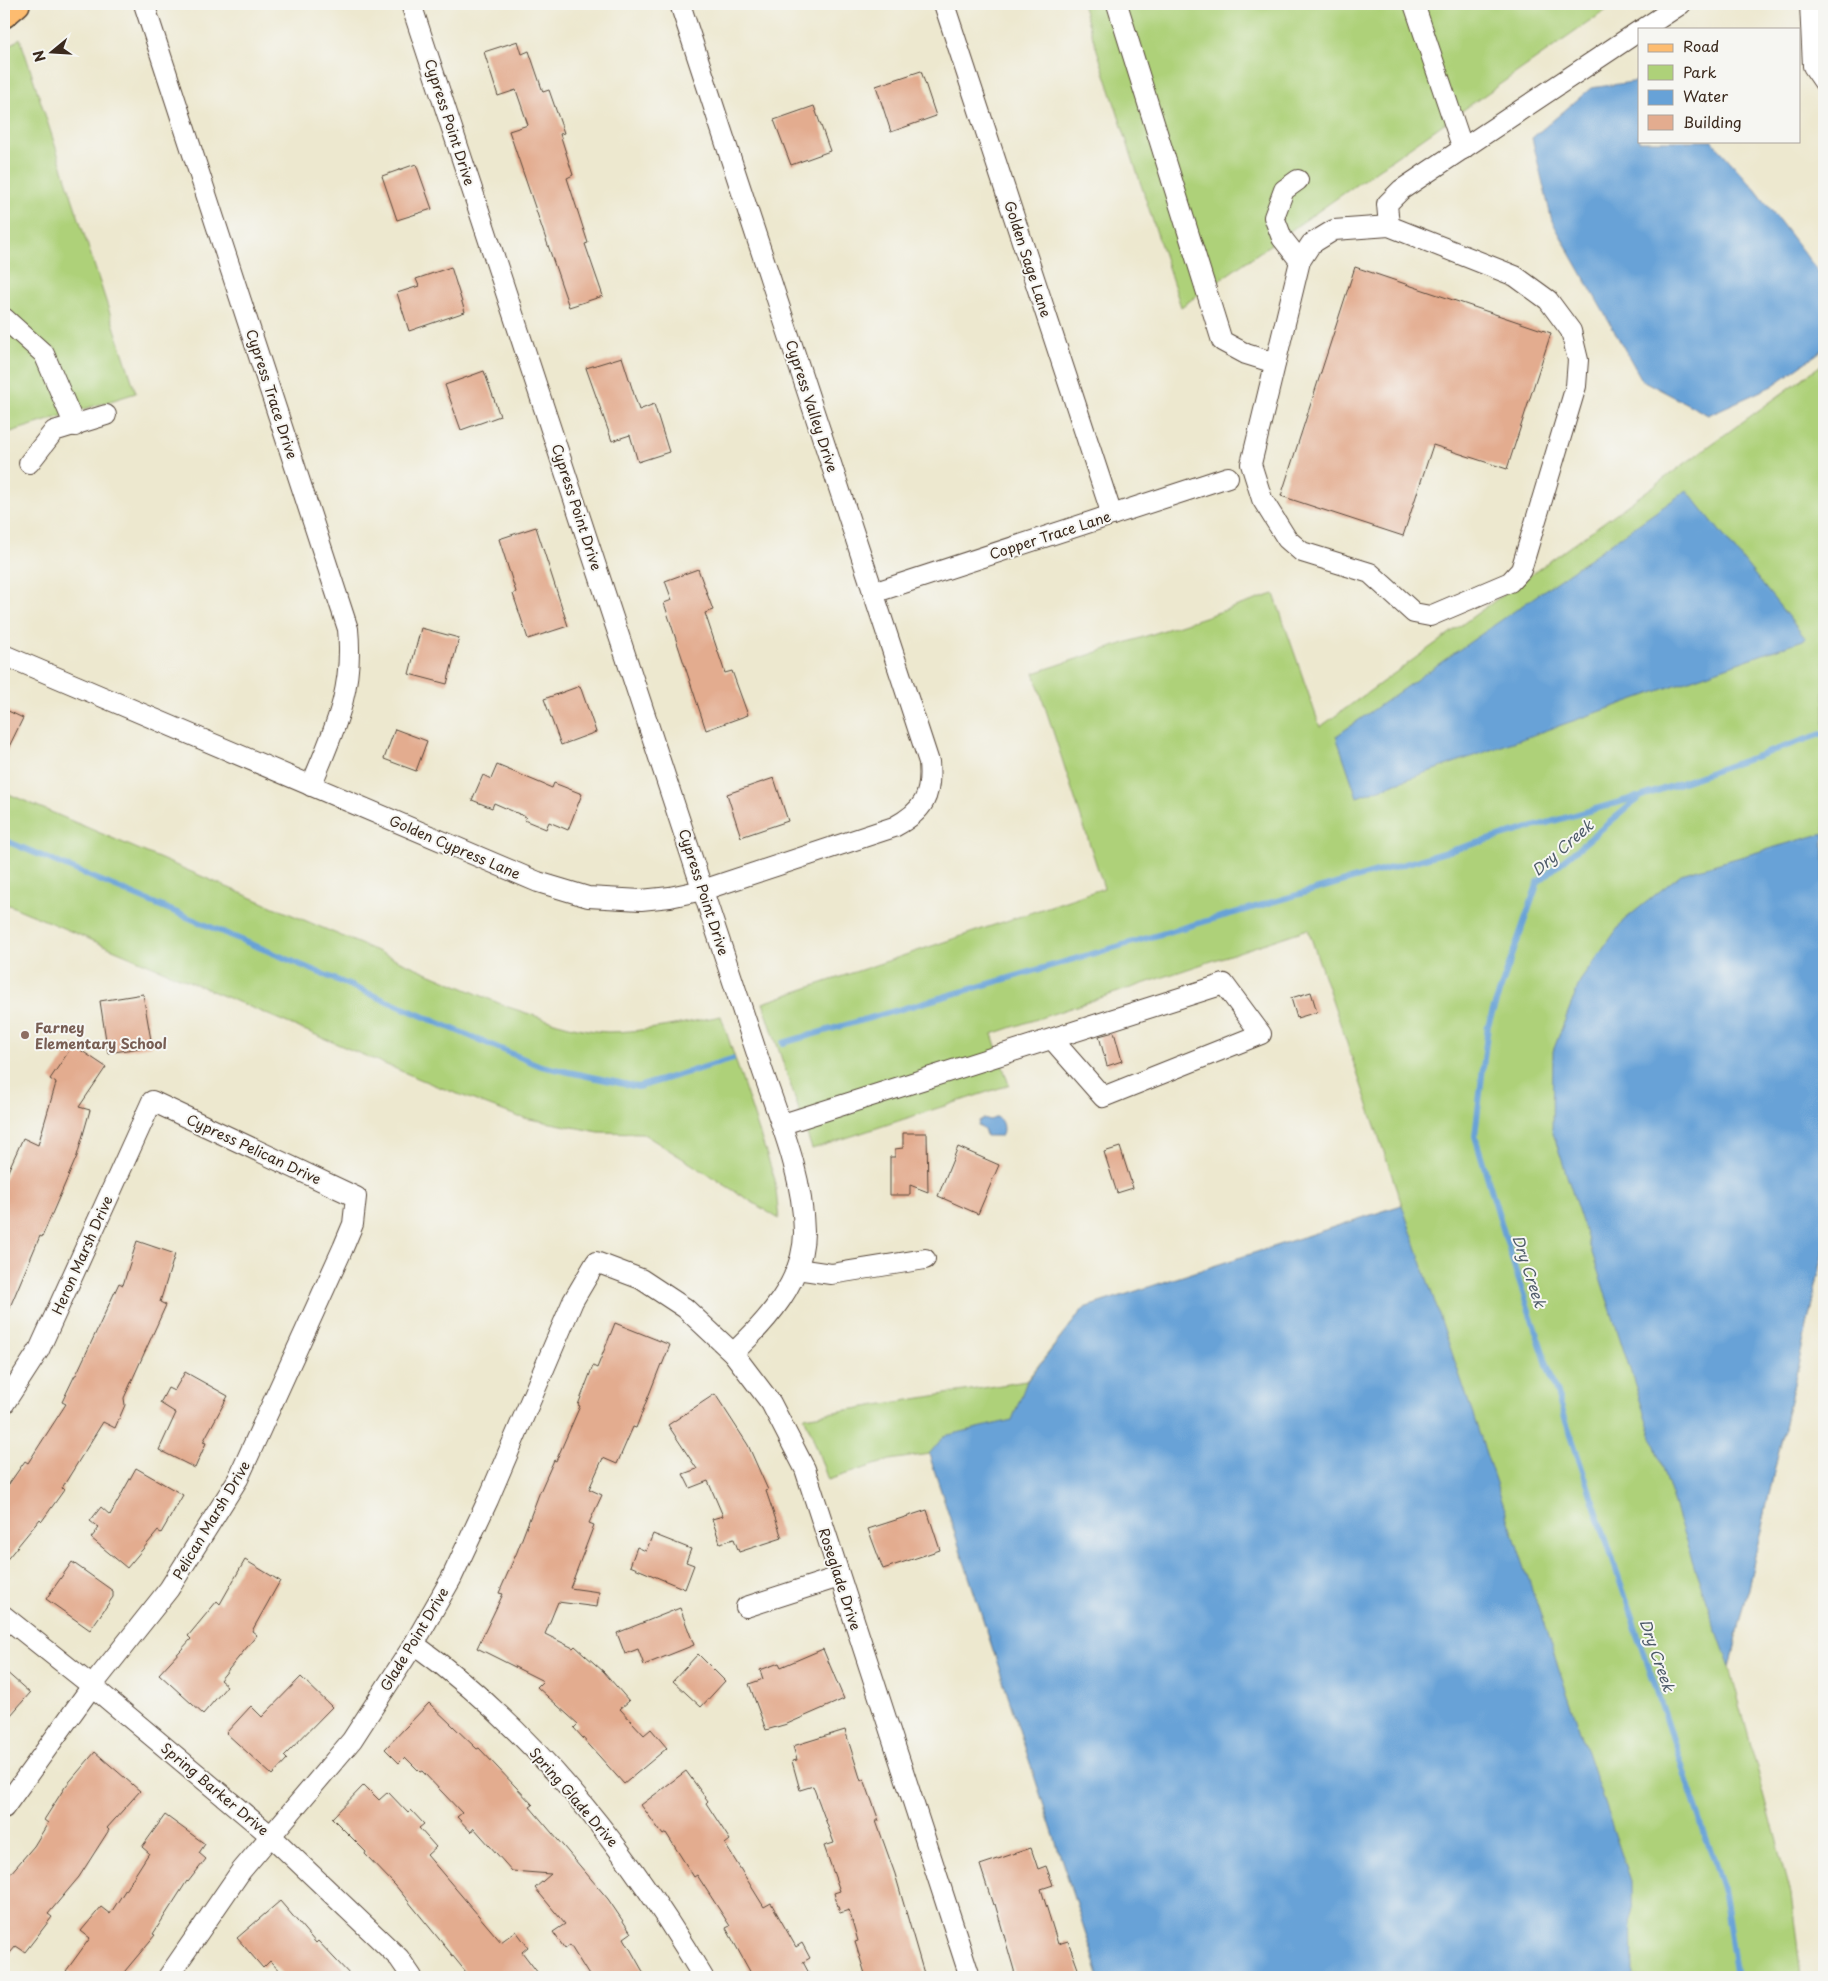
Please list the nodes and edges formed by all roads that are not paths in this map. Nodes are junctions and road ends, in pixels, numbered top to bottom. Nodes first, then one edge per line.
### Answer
1 (17, 4) edge
2 (144, 4) edge
3 (411, 4) edge
4 (680, 4) edge
5 (944, 4) edge
6 (1117, 4) edge
7 (1414, 4) edge
8 (1680, 4) edge
9 (1810, 4) edge
10 (4, 15) edge
11 (1644, 28) edge
12 (1638, 32) edge
13 (1824, 82) edge
14 (1463, 148) junction
15 (1298, 180) dead end
16 (1389, 226) junction
17 (1300, 261) junction
18 (4, 318) edge
19 (1275, 363) junction
20 (106, 415) dead end
21 (75, 426) junction
22 (29, 463) dead end
23 (1228, 477) dead end
24 (1112, 515) junction
25 (873, 593) junction
26 (4, 654) edge
27 (311, 786) junction
28 (920, 809) joint
29 (703, 890) junction
30 (1052, 1038) junction
31 (152, 1101) joint
32 (782, 1124) junction
33 (356, 1196) joint
34 (926, 1259) dead end
35 (596, 1262) joint
36 (797, 1269) junction
37 (734, 1353) junction
38 (4, 1404) edge
39 (839, 1577) junction
40 (746, 1607) dead end
41 (4, 1616) edge
42 (414, 1644) junction
43 (92, 1686) junction
44 (4, 1808) edge
45 (271, 1836) junction
46 (168, 1977) edge
47 (412, 1977) edge
48 (702, 1977) edge
49 (970, 1977) edge

1 - 10 main road
2 - 27 street, Cypress Trace Drive
3 - 29 street, Cypress Point Drive
4 - 25 street, Cypress Valley Drive
5 - 24 street, Golden Sage Lane
6 - 19 street
7 - 14 street
8 - 11 street
9 - 13 street
12 - 14 street
14 - 16 street
15 - 17 street
16 - 17 street
16 - 19 street
17 - 19 street
18 - 21 street
20 - 21 street
21 - 22 street
23 - 24 street, Copper Trace Lane
24 - 25 street, Copper Trace Lane
25 - 28 street, Cypress Valley Drive
26 - 27 street, Golden Cypress Lane
27 - 29 street, Golden Cypress Lane
28 - 29 street, Golden Cypress Lane
29 - 32 street, Cypress Point Drive
30 - 30 street
30 - 32 street
31 - 33 street, Cypress Pelican Drive
31 - 38 street, Heron Marsh Drive
32 - 36 street
33 - 43 street, Pelican Marsh Drive
34 - 36 street
35 - 37 street, Roseglade Drive
35 - 42 street, Glade Point Drive
36 - 37 street
37 - 39 street, Roseglade Drive
39 - 40 street
39 - 49 street, Roseglade Drive
41 - 43 street, Spring Barker Drive
42 - 45 street, Glade Point Drive
42 - 48 street, Spring Glade Drive
43 - 44 street, Pelican Marsh Drive
43 - 45 street, Spring Barker Drive
45 - 46 street, Glade Point Drive
45 - 47 street, Spring Barker Drive

